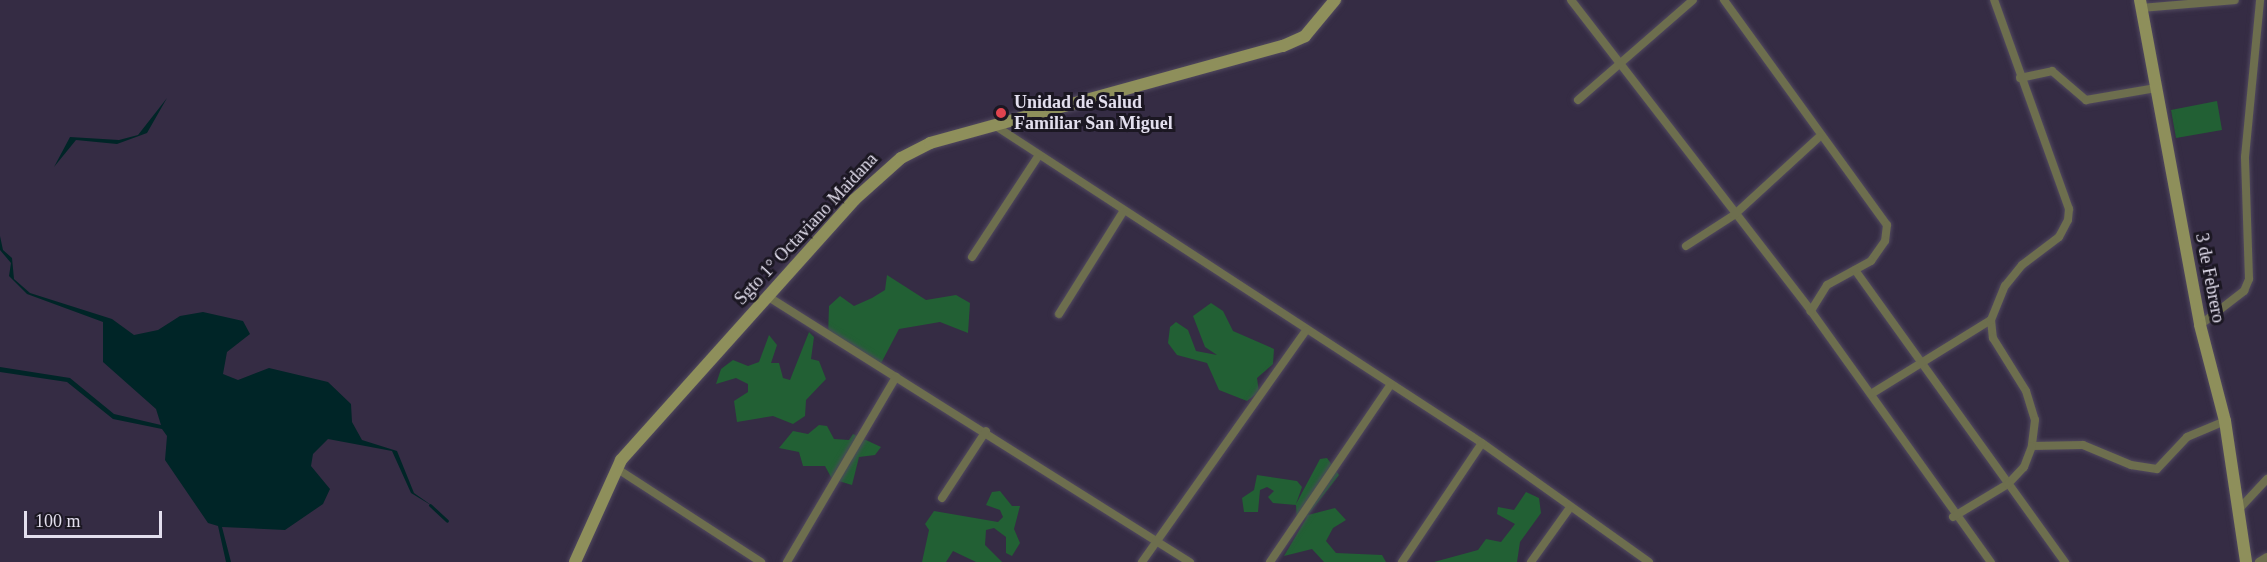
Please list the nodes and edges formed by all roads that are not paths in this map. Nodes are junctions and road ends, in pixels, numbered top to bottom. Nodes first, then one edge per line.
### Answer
1 (1335, 0) edge
2 (1570, 0) edge
3 (1693, 0) edge
4 (1724, 0) edge
5 (1994, 0) edge
6 (2235, 0) edge
7 (2260, 0) edge
8 (2141, 4) edge
9 (1620, 63) junction
10 (2020, 78) junction
11 (2156, 88) junction
12 (1578, 100) dead end
13 (994, 125) junction
14 (1819, 137) junction
15 (1039, 155) junction
16 (1123, 212) junction
17 (1734, 215) junction
18 (1686, 246) dead end
19 (972, 257) dead end
20 (1855, 270) junction
21 (767, 296) junction
22 (1810, 311) junction
23 (1059, 314) dead end
24 (1991, 320) junction
25 (2200, 325) junction
26 (1306, 330) junction
27 (1921, 362) junction
28 (896, 377) junction
29 (1391, 384) junction
30 (1871, 394) junction
31 (2225, 421) junction
32 (986, 431) junction
33 (1482, 443) junction
34 (2032, 446) junction
35 (616, 468) junction
36 (2267, 479) edge
37 (2008, 484) junction
38 (942, 498) dead end
39 (2240, 508) junction
40 (1569, 509) junction
41 (1953, 517) junction
42 (1157, 539) junction
43 (2267, 557) edge
44 (575, 562) edge
45 (761, 562) edge
46 (787, 562) edge
47 (1142, 562) edge
48 (1190, 562) edge
49 (1270, 562) edge
50 (1402, 562) edge
51 (1531, 562) edge
52 (1647, 562) edge
53 (1991, 562) edge
54 (2065, 562) edge
55 (2246, 562) edge
56 (2259, 562) edge

1 - 13 main road, Sgto 1° Octaviano Maidana
2 - 9 street
3 - 9 street
4 - 14 street
5 - 10 street
6 - 8 street
7 - 25 street
8 - 11 main road, 3 de Febrero
9 - 12 street
9 - 17 street
10 - 11 street
10 - 24 street
11 - 25 main road, 3 de Febrero
13 - 15 street
13 - 21 main road, Sgto 1° Octaviano Maidana
14 - 17 street
14 - 20 street
15 - 16 street
15 - 19 street
16 - 23 street
16 - 26 street
17 - 18 street
17 - 22 street
20 - 22 street
20 - 27 street
21 - 28 street
21 - 35 main road, Sgto 1° Octaviano Maidana
22 - 30 street
24 - 27 street
24 - 34 street
25 - 31 main road, 3 de Febrero
26 - 29 street
26 - 42 street
27 - 30 street
27 - 37 street
28 - 32 street
28 - 46 street
29 - 33 street
29 - 49 street
30 - 41 street
31 - 34 street
31 - 39 main road, 3 de Febrero
32 - 38 street
32 - 42 street
33 - 40 street
33 - 50 street
34 - 37 street
35 - 44 main road, Sgto 1° Octaviano Maidana
35 - 45 street
36 - 39 street
37 - 41 street
37 - 54 street
39 - 55 main road, 3 de Febrero
40 - 51 street
40 - 52 street
41 - 53 street
42 - 47 street
42 - 48 street
43 - 56 street

